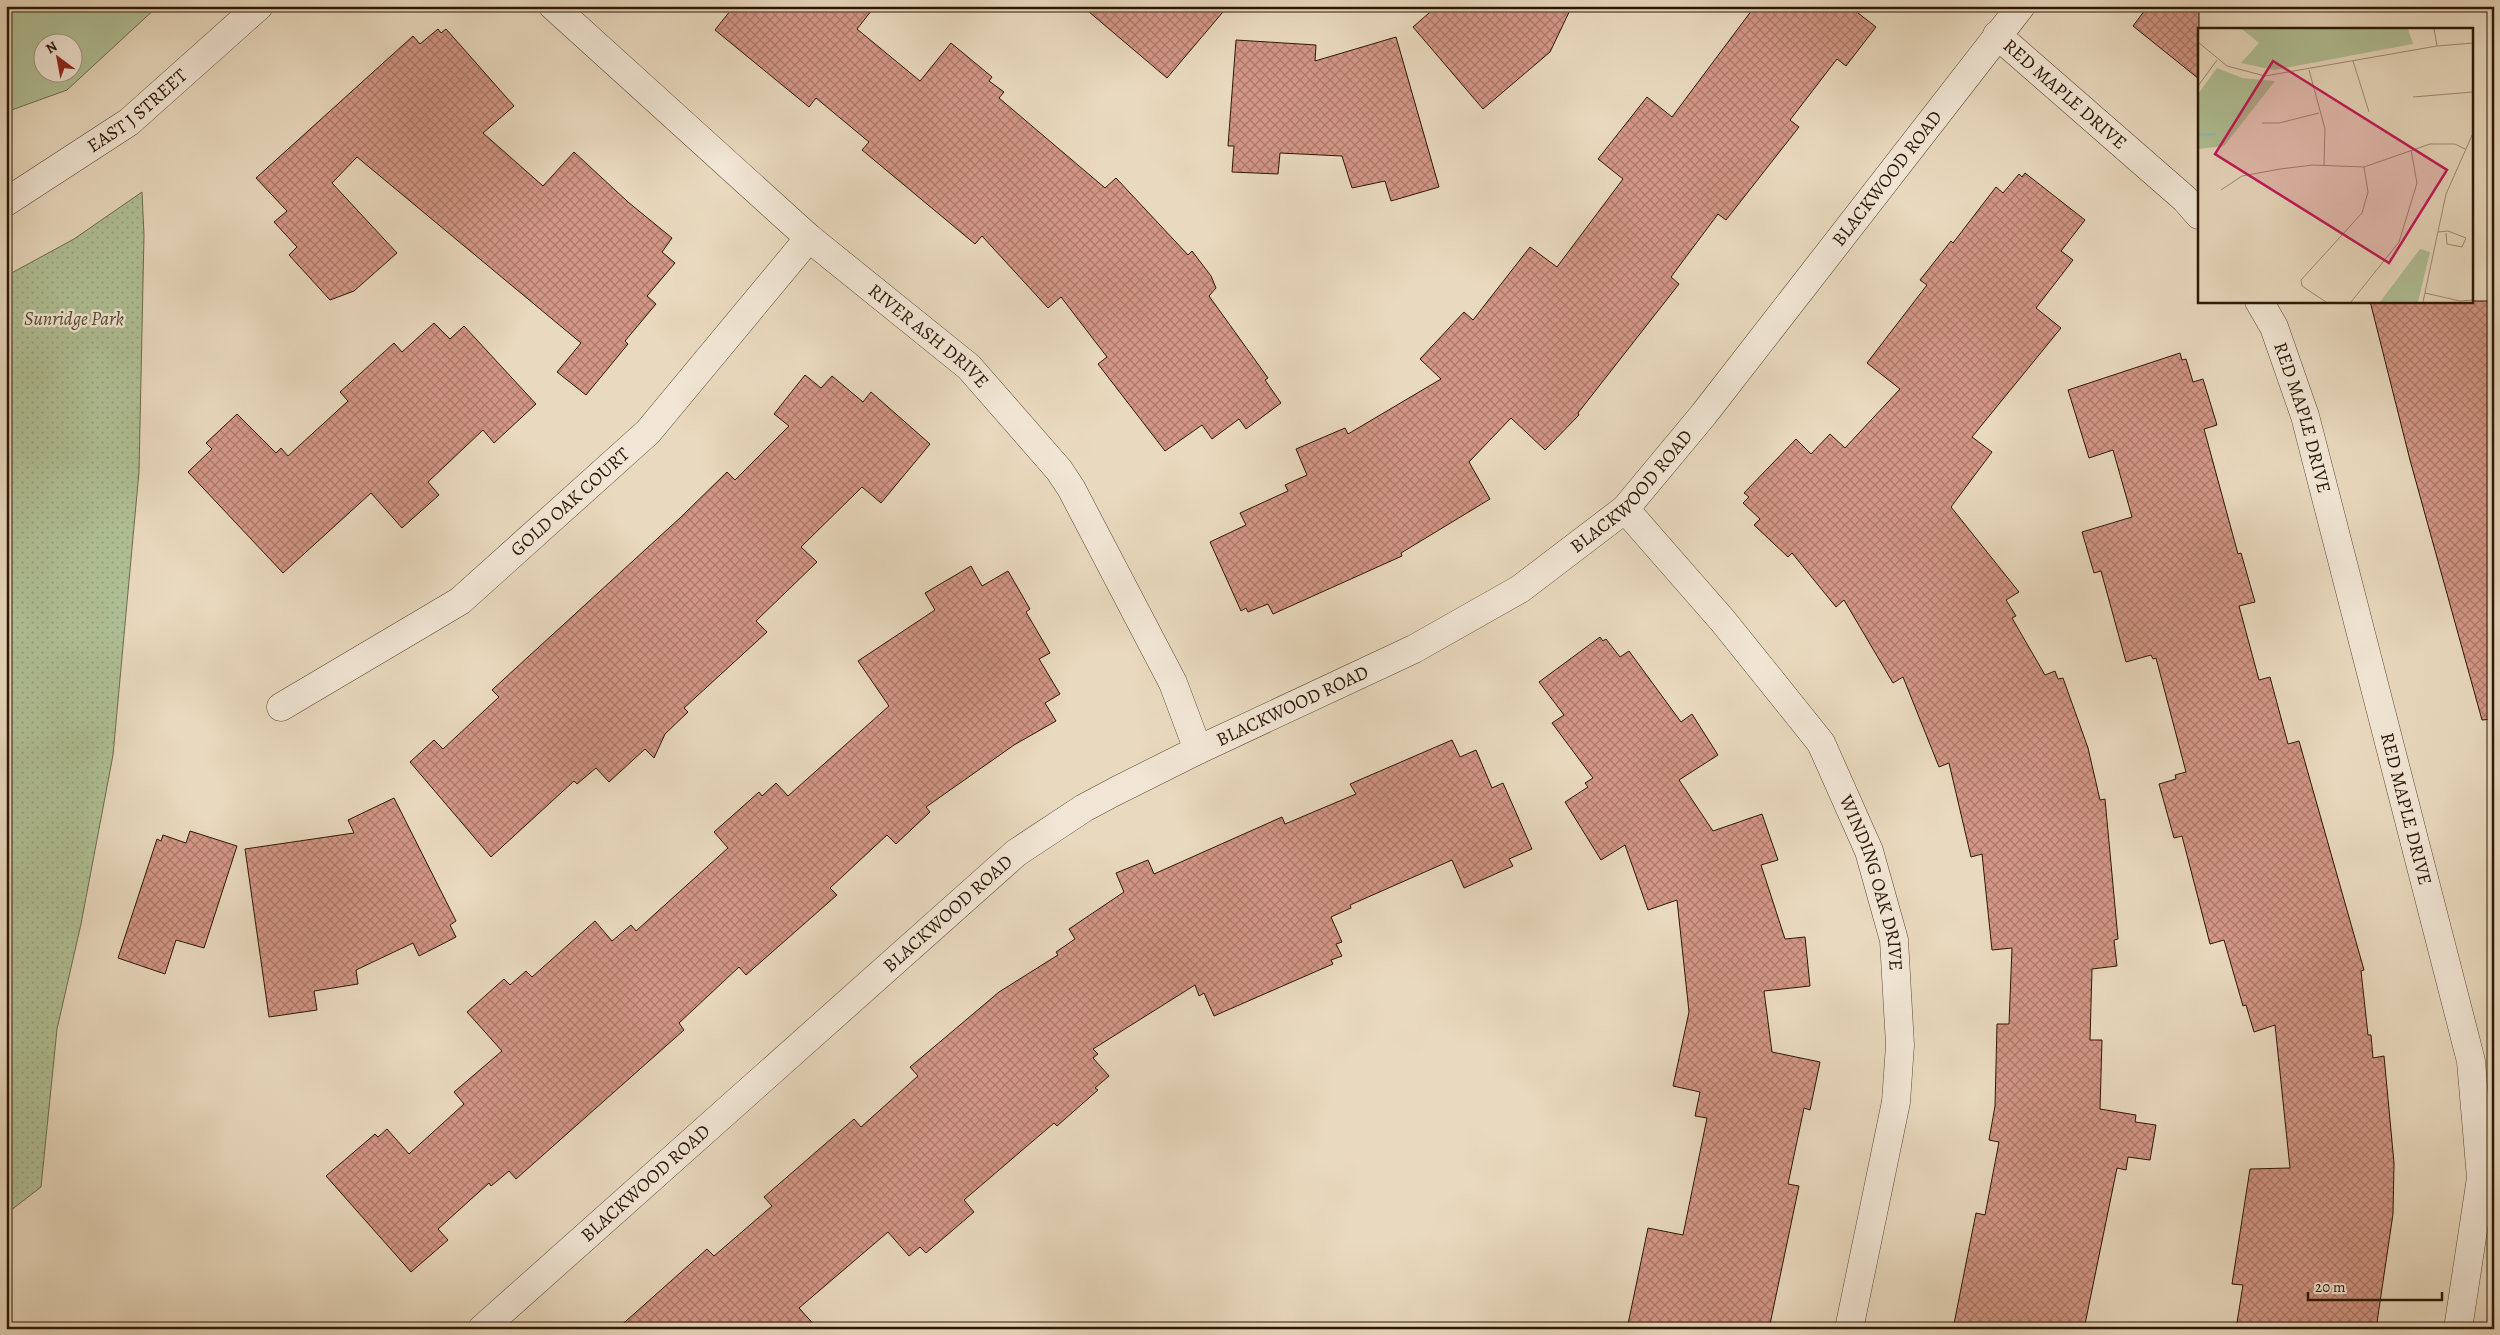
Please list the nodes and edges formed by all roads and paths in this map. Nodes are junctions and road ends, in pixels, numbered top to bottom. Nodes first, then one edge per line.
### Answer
1 (259, 6) edge
2 (553, 6) edge
3 (2021, 6) edge
4 (1997, 35) junction
5 (6, 202) edge
6 (2198, 215) edge
7 (809, 238) junction
8 (2260, 302) edge
9 (1625, 509) junction
10 (281, 707) dead end
11 (1198, 750) junction
12 (482, 1329) edge
13 (1849, 1329) edge
14 (2458, 1329) edge

1 - 5 street, EAST J STREET
2 - 7 street, RIVER ASH DRIVE
3 - 4 street, BLACKWOOD ROAD
4 - 6 street, RED MAPLE DRIVE
4 - 9 street, BLACKWOOD ROAD
7 - 10 street, GOLD OAK COURT
7 - 11 street, RIVER ASH DRIVE
8 - 14 street, RED MAPLE DRIVE
9 - 11 street, BLACKWOOD ROAD
9 - 13 street, WINDING OAK DRIVE
11 - 12 street, BLACKWOOD ROAD

